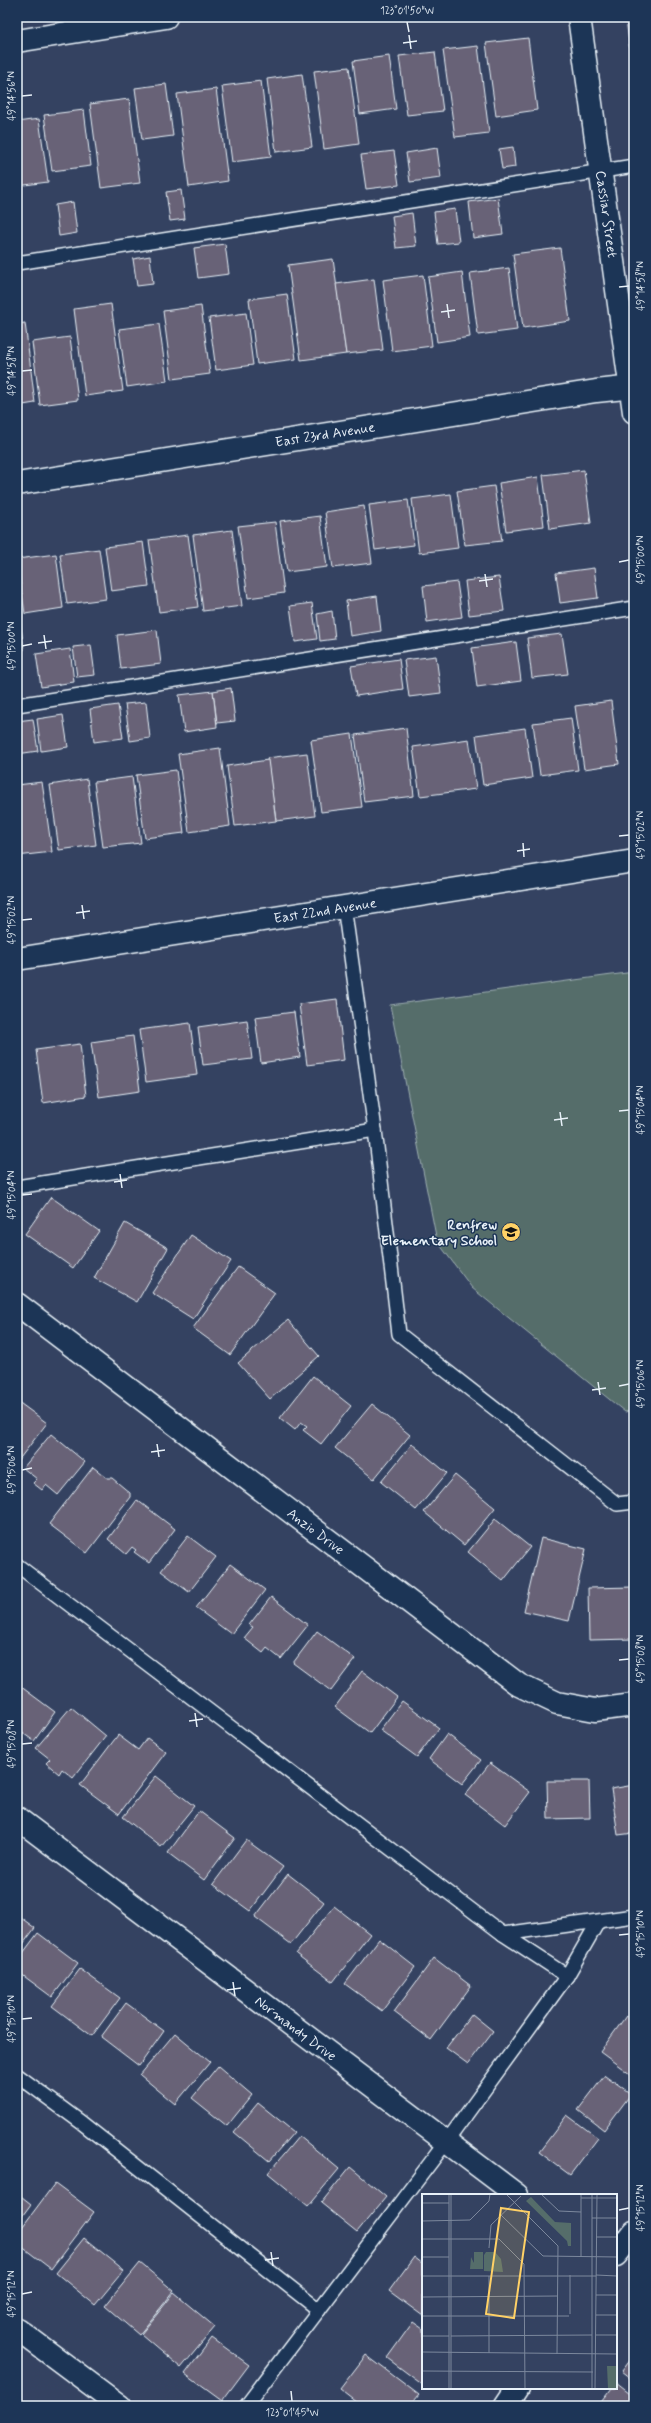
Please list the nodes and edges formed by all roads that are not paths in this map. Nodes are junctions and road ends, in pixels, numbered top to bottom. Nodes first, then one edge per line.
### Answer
1 (166, 17) edge
2 (579, 17) edge
3 (17, 41) edge
4 (634, 166) edge
5 (601, 170) junction
6 (17, 263) edge
7 (632, 387) edge
8 (634, 412) edge
9 (17, 484) edge
10 (634, 608) edge
11 (17, 705) edge
12 (634, 861) edge
13 (344, 906) junction
14 (17, 959) edge
15 (375, 1130) junction
16 (17, 1187) edge
17 (17, 1304) edge
18 (634, 1502) edge
19 (17, 1566) edge
20 (634, 1705) edge
21 (17, 1818) edge
22 (634, 1916) edge
23 (598, 1922) junction
24 (503, 1934) junction
25 (567, 1976) junction
26 (17, 2075) edge
27 (447, 2141) junction
28 (516, 2194) edge
29 (634, 2232) edge
30 (617, 2254) edge
31 (319, 2310) junction
32 (17, 2329) edge
33 (516, 2389) edge
34 (120, 2406) edge
35 (246, 2406) edge
36 (504, 2406) edge

1 - 3 street
2 - 5 street, Cassiar Street
4 - 5 lane
5 - 6 lane
5 - 7 street, Cassiar Street
7 - 8 street, Cassiar Street
7 - 9 street, East 23rd Avenue
10 - 11 lane
12 - 13 street, East 22nd Avenue
13 - 14 street, East 22nd Avenue
13 - 15 lane
15 - 16 lane
15 - 18 lane
17 - 20 street, Anzio Drive
19 - 24 lane
21 - 27 street, Normandy Drive
22 - 23 lane
23 - 24 lane
23 - 25 lane
24 - 25 lane
25 - 27 lane
26 - 31 lane
27 - 28 street, Normandy Drive
27 - 31 lane
29 - 30 street
31 - 35 lane
32 - 34 street
33 - 36 street

